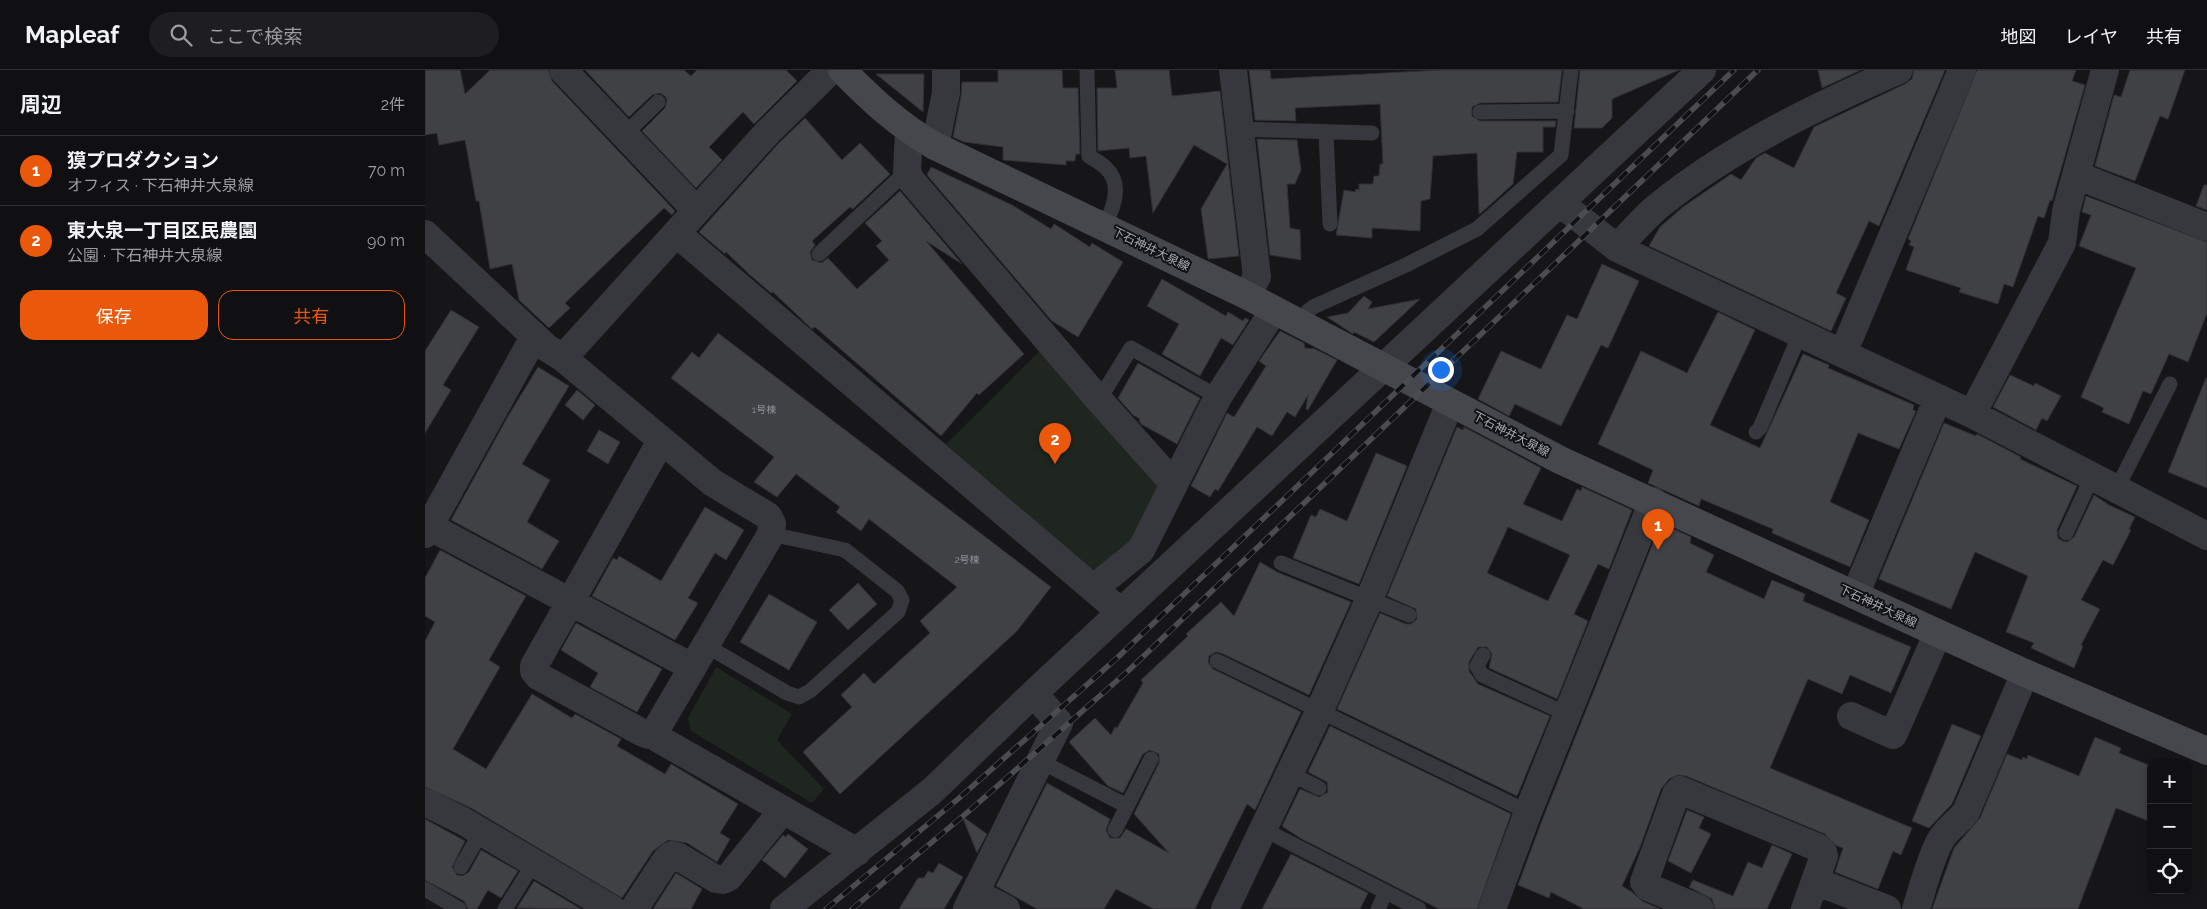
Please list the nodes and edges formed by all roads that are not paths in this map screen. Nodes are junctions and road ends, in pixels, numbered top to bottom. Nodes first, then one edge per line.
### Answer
1 (563, 70) edge
2 (831, 70) edge
3 (842, 70) edge
4 (946, 70) edge
5 (1087, 70) edge
6 (1233, 70) edge
7 (1571, 70) edge
8 (1702, 70) edge
9 (1899, 70) edge
10 (1962, 70) edge
11 (2105, 70) edge
12 (658, 102) dead end
13 (1567, 111) junction
14 (1480, 112) dead end
15 (1240, 129) junction
16 (909, 132) junction
17 (1326, 132) junction
18 (1372, 133) dead end
19 (625, 134) junction
20 (935, 146) junction
21 (907, 171) junction
22 (2076, 175) junction
23 (1560, 203) junction
24 (696, 210) junction
25 (1330, 224) dead end
26 (1104, 226) junction
27 (2207, 226) edge
28 (675, 233) junction
29 (425, 234) edge
30 (1617, 248) junction
31 (819, 254) dead end
32 (1247, 295) junction
33 (1274, 310) junction
34 (1302, 325) junction
35 (1800, 334) junction
36 (535, 337) junction
37 (1843, 354) junction
38 (563, 358) junction
39 (1384, 368) junction
40 (2171, 384) dead end
41 (1218, 397) junction
42 (1938, 398) junction
43 (1099, 400) junction
44 (1450, 403) junction
45 (1972, 414) junction
46 (1756, 432) dead end
47 (661, 441) junction
48 (2092, 477) junction
49 (1174, 484) junction
50 (2117, 490) junction
51 (1653, 501) junction
52 (427, 528) edge
53 (2066, 533) dead end
54 (771, 534) junction
55 (2207, 536) edge
56 (1281, 562) dead end
57 (1095, 588) junction
58 (1855, 595) junction
59 (1369, 600) junction
60 (570, 603) junction
61 (1121, 612) junction
62 (1409, 615) dead end
63 (1938, 633) junction
64 (1483, 655) dead end
65 (699, 656) junction
66 (1217, 661) dead end
67 (2025, 673) junction
68 (1034, 693) junction
69 (1319, 712) junction
70 (1567, 714) junction
71 (1851, 716) dead end
72 (655, 734) junction
73 (2207, 751) edge
74 (1151, 759) dead end
75 (1040, 761) junction
76 (1289, 773) junction
77 (1319, 788) dead end
78 (425, 802) edge
79 (1127, 806) junction
80 (783, 810) junction
81 (1528, 812) junction
82 (1263, 829) junction
83 (1115, 830) dead end
84 (481, 832) junction
85 (857, 852) junction
86 (534, 863) junction
87 (461, 867) dead end
88 (1815, 881) junction
89 (425, 890) edge
90 (1386, 892) junction
91 (971, 901) edge
92 (459, 909) edge
93 (505, 909) edge
94 (612, 909) edge
95 (634, 909) edge
96 (784, 909) edge
97 (1006, 909) edge
98 (1225, 909) edge
99 (1379, 909) edge
100 (1419, 909) edge
101 (1492, 909) edge
102 (1700, 909) edge
103 (1805, 909) edge
104 (1887, 909) edge
105 (1916, 909) edge

1 - 19 street
2 - 24 street
3 - 16 main road, 下石神井大泉線
4 - 20 street
5 - 26 lane
6 - 15 street
7 - 13 lane
8 - 23 street
9 - 30 street
10 - 37 street
11 - 22 street
12 - 19 lane
13 - 14 lane
13 - 34 lane
15 - 17 lane
15 - 32 street
16 - 20 main road, 下石神井大泉線
16 - 21 street
17 - 18 lane
17 - 25 lane
19 - 24 street
20 - 26 main road, 下石神井大泉線
21 - 31 lane
21 - 43 street
22 - 27 street
22 - 45 street
23 - 30 street
23 - 39 street
24 - 28 street
26 - 32 main road, 下石神井大泉線
28 - 38 street
28 - 57 street
29 - 36 street
30 - 35 street
32 - 33 main road, 下石神井大泉線
33 - 34 main road, 下石神井大泉線
33 - 41 street
34 - 39 main road, 下石神井大泉線
35 - 37 street
35 - 46 lane
36 - 38 street
36 - 52 street
37 - 42 street
38 - 47 street
39 - 44 main road, 下石神井大泉線
39 - 61 street
40 - 50 lane
41 - 43 lane
41 - 49 street
42 - 45 street
42 - 58 street
43 - 49 street
44 - 51 main road, 下石神井大泉線
44 - 59 street
45 - 48 street
47 - 54 street
47 - 60 street
48 - 50 street
48 - 53 lane
49 - 57 street
50 - 55 street
51 - 58 main road, 下石神井大泉線
51 - 70 street
52 - 60 street
54 - 65 street
54 - 65 lane
56 - 59 lane
57 - 61 street
58 - 63 main road, 下石神井大泉線
59 - 62 lane
59 - 69 street
60 - 65 street
60 - 72 street
61 - 68 street
63 - 67 main road, 下石神井大泉線
63 - 71 street
64 - 70 lane
65 - 72 street
66 - 69 lane
67 - 73 main road, 下石神井大泉線
67 - 105 street
68 - 75 street
68 - 85 street
69 - 76 street
69 - 81 lane
70 - 81 street
72 - 80 street
74 - 79 lane
75 - 79 lane
75 - 91 street
76 - 77 lane
76 - 82 street
78 - 84 street
79 - 83 lane
80 - 85 street
80 - 95 street
81 - 101 street
82 - 90 lane
82 - 98 street
84 - 86 street
84 - 87 lane
85 - 96 street
86 - 93 lane
86 - 94 street
88 - 102 street
88 - 103 street
88 - 104 street
89 - 92 lane
90 - 99 lane
90 - 100 lane
91 - 97 street

